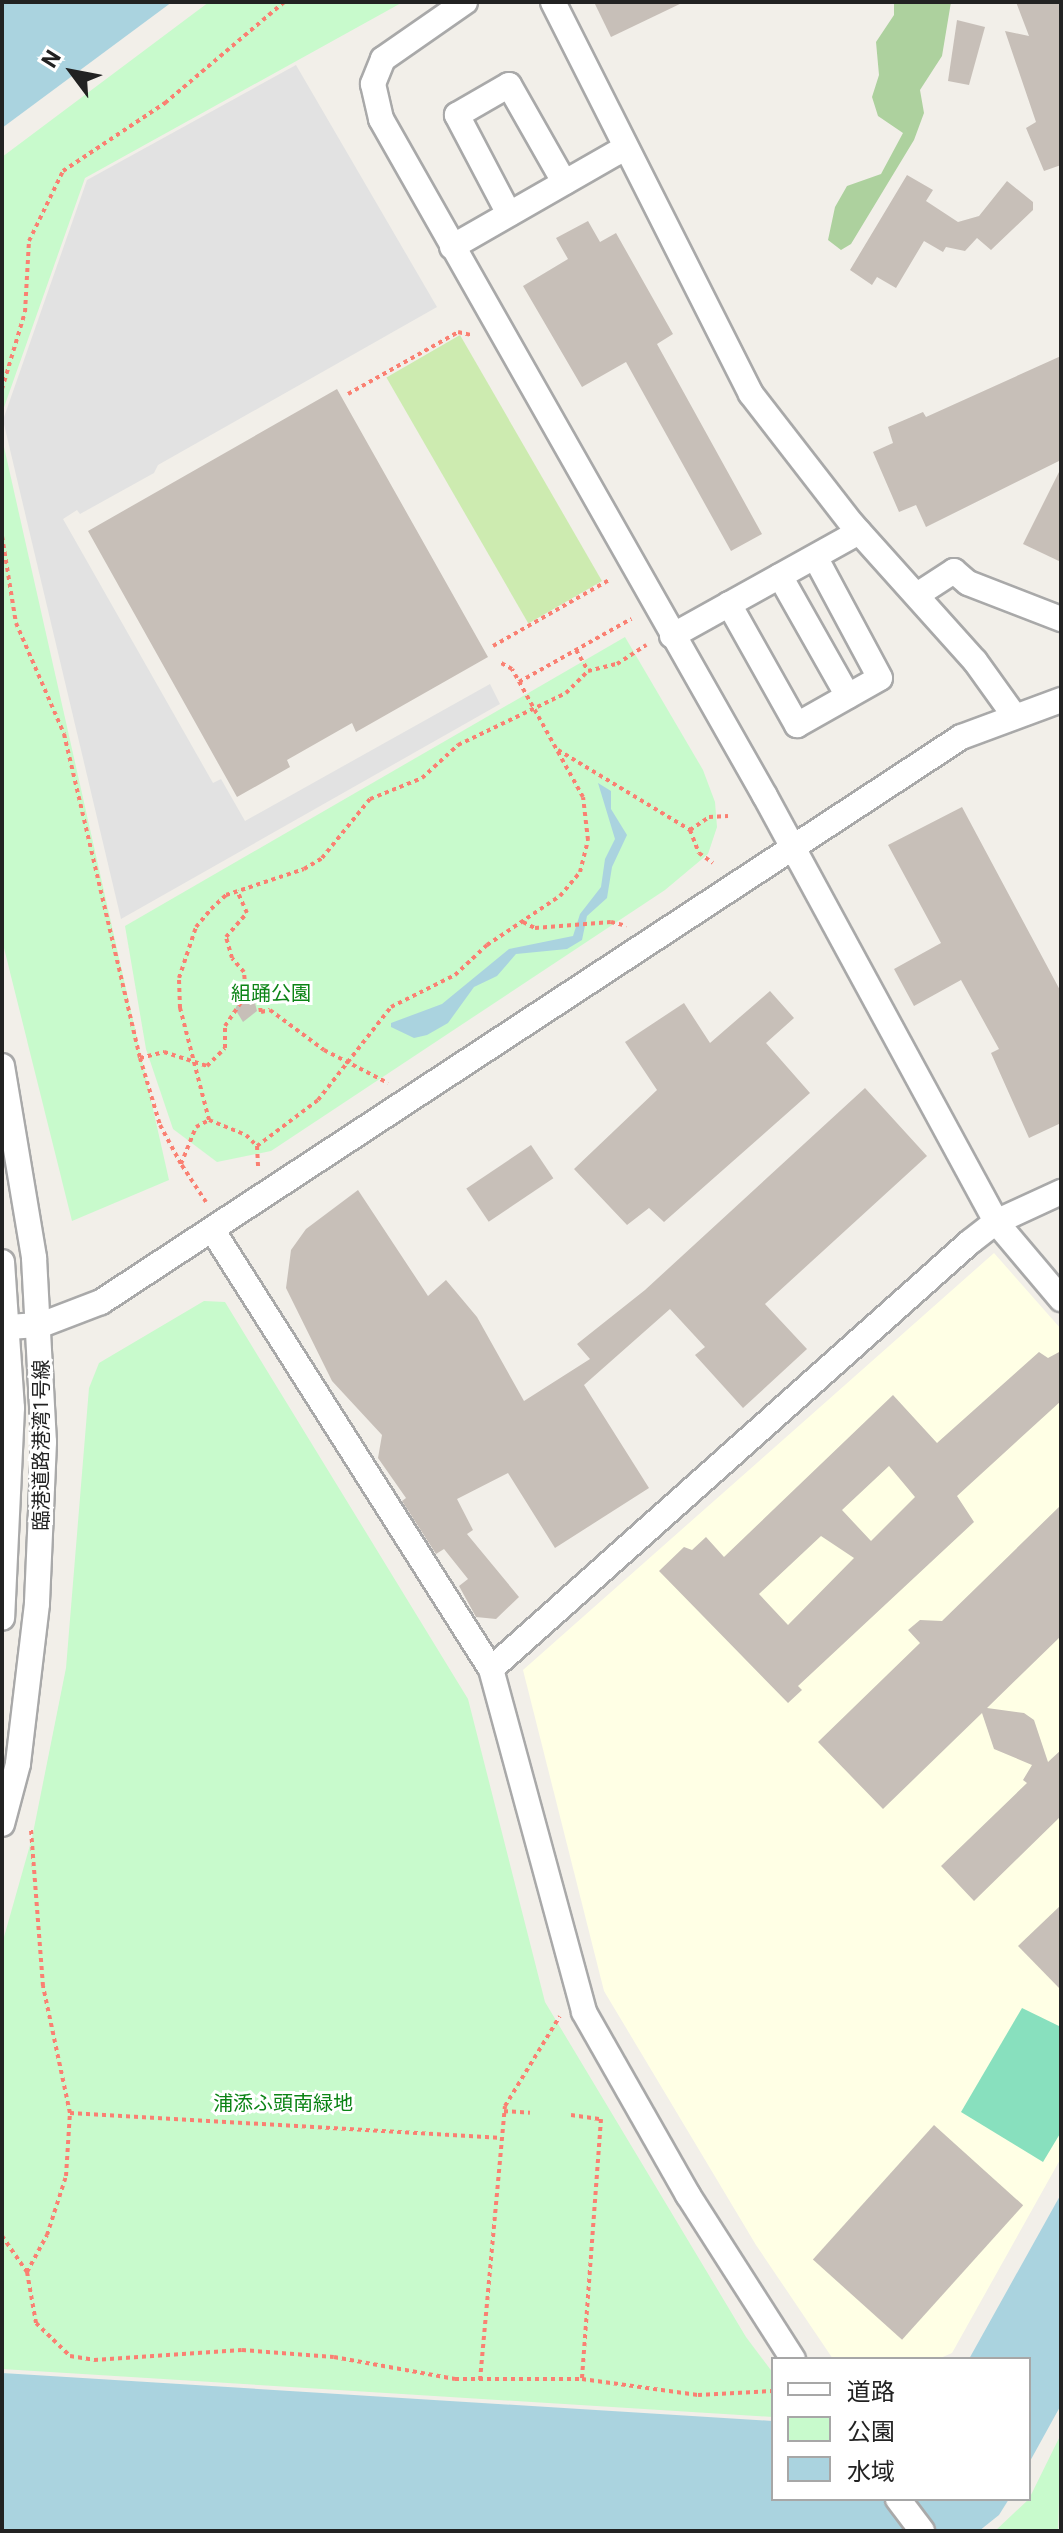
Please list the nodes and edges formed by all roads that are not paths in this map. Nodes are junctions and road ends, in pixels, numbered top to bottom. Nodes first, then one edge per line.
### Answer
1 (465, 2) edge
2 (553, 2) edge
3 (625, 148) junction
4 (564, 182) junction
5 (509, 214) junction
6 (452, 247) junction
7 (859, 532) junction
8 (815, 557) junction
9 (780, 576) junction
10 (917, 595) junction
11 (729, 604) junction
12 (1061, 619) edge
13 (672, 636) junction
14 (848, 696) junction
15 (1061, 700) edge
16 (1013, 714) junction
17 (792, 848) junction
18 (2, 1066) edge
19 (1061, 1192) edge
20 (996, 1222) junction
21 (213, 1231) junction
22 (2, 1262) edge
23 (1061, 1299) edge
24 (41, 1325) junction
25 (9, 1327) junction
26 (2, 1618) edge
27 (491, 1669) junction
28 (2, 1824) edge
29 (792, 2357) edge
30 (900, 2501) edge
31 (922, 2531) edge

1 - 6 street
2 - 3 street
3 - 4 street
3 - 7 street
4 - 5 street
4 - 5 street
5 - 6 street
6 - 13 street
7 - 8 street
7 - 10 street
8 - 9 street
8 - 14 street
9 - 11 street
9 - 14 street
10 - 12 street
10 - 16 street
11 - 13 street
11 - 14 street
13 - 17 street
15 - 16 street
16 - 17 street
17 - 20 street
17 - 21 street
18 - 24 street, 臨港道路港湾1号線
19 - 20 street
20 - 23 street
20 - 27 street
21 - 24 street
21 - 27 street
22 - 25 street, 臨港道路港湾1号線
24 - 25 street
24 - 28 street, 臨港道路港湾1号線
25 - 26 street, 臨港道路港湾1号線
27 - 29 street
30 - 31 street

